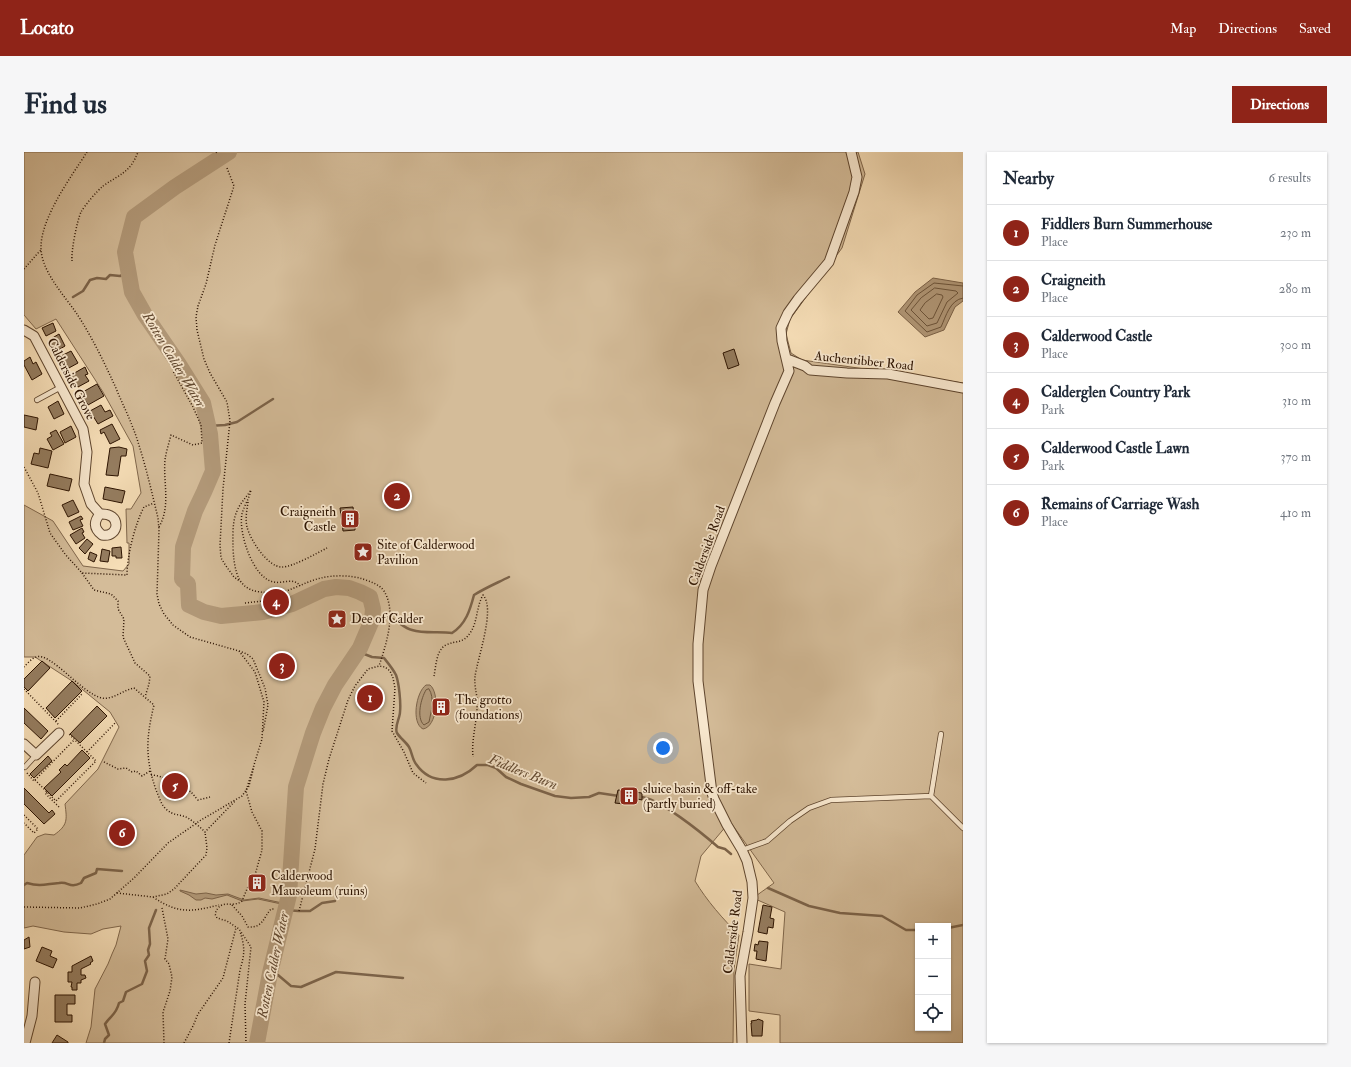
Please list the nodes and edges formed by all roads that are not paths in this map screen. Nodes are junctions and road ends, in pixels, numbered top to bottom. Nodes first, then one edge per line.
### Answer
1 (851, 152) edge
2 (24, 330) edge
3 (787, 359) junction
4 (61, 387) junction
5 (963, 388) edge
6 (37, 400) dead end
7 (100, 514) dead end
8 (61, 729) road end
9 (941, 734) dead end
10 (24, 744) edge
11 (36, 755) junction
12 (25, 769) edge
13 (931, 796) junction
14 (963, 828) edge
15 (742, 850) junction
16 (35, 982) dead end
17 (25, 1043) edge
18 (742, 1043) edge

1 - 3 street, Calderside Road
2 - 4 street, Calderside Grove
3 - 5 street, Auchentibber Road
3 - 15 street, Calderside Road
4 - 6 lane
4 - 7 street, Calderside Grove
8 - 11 street
9 - 13 lane
10 - 11 street
11 - 12 lane
13 - 14 lane
13 - 15 lane
15 - 18 street, Calderside Road
16 - 17 street

